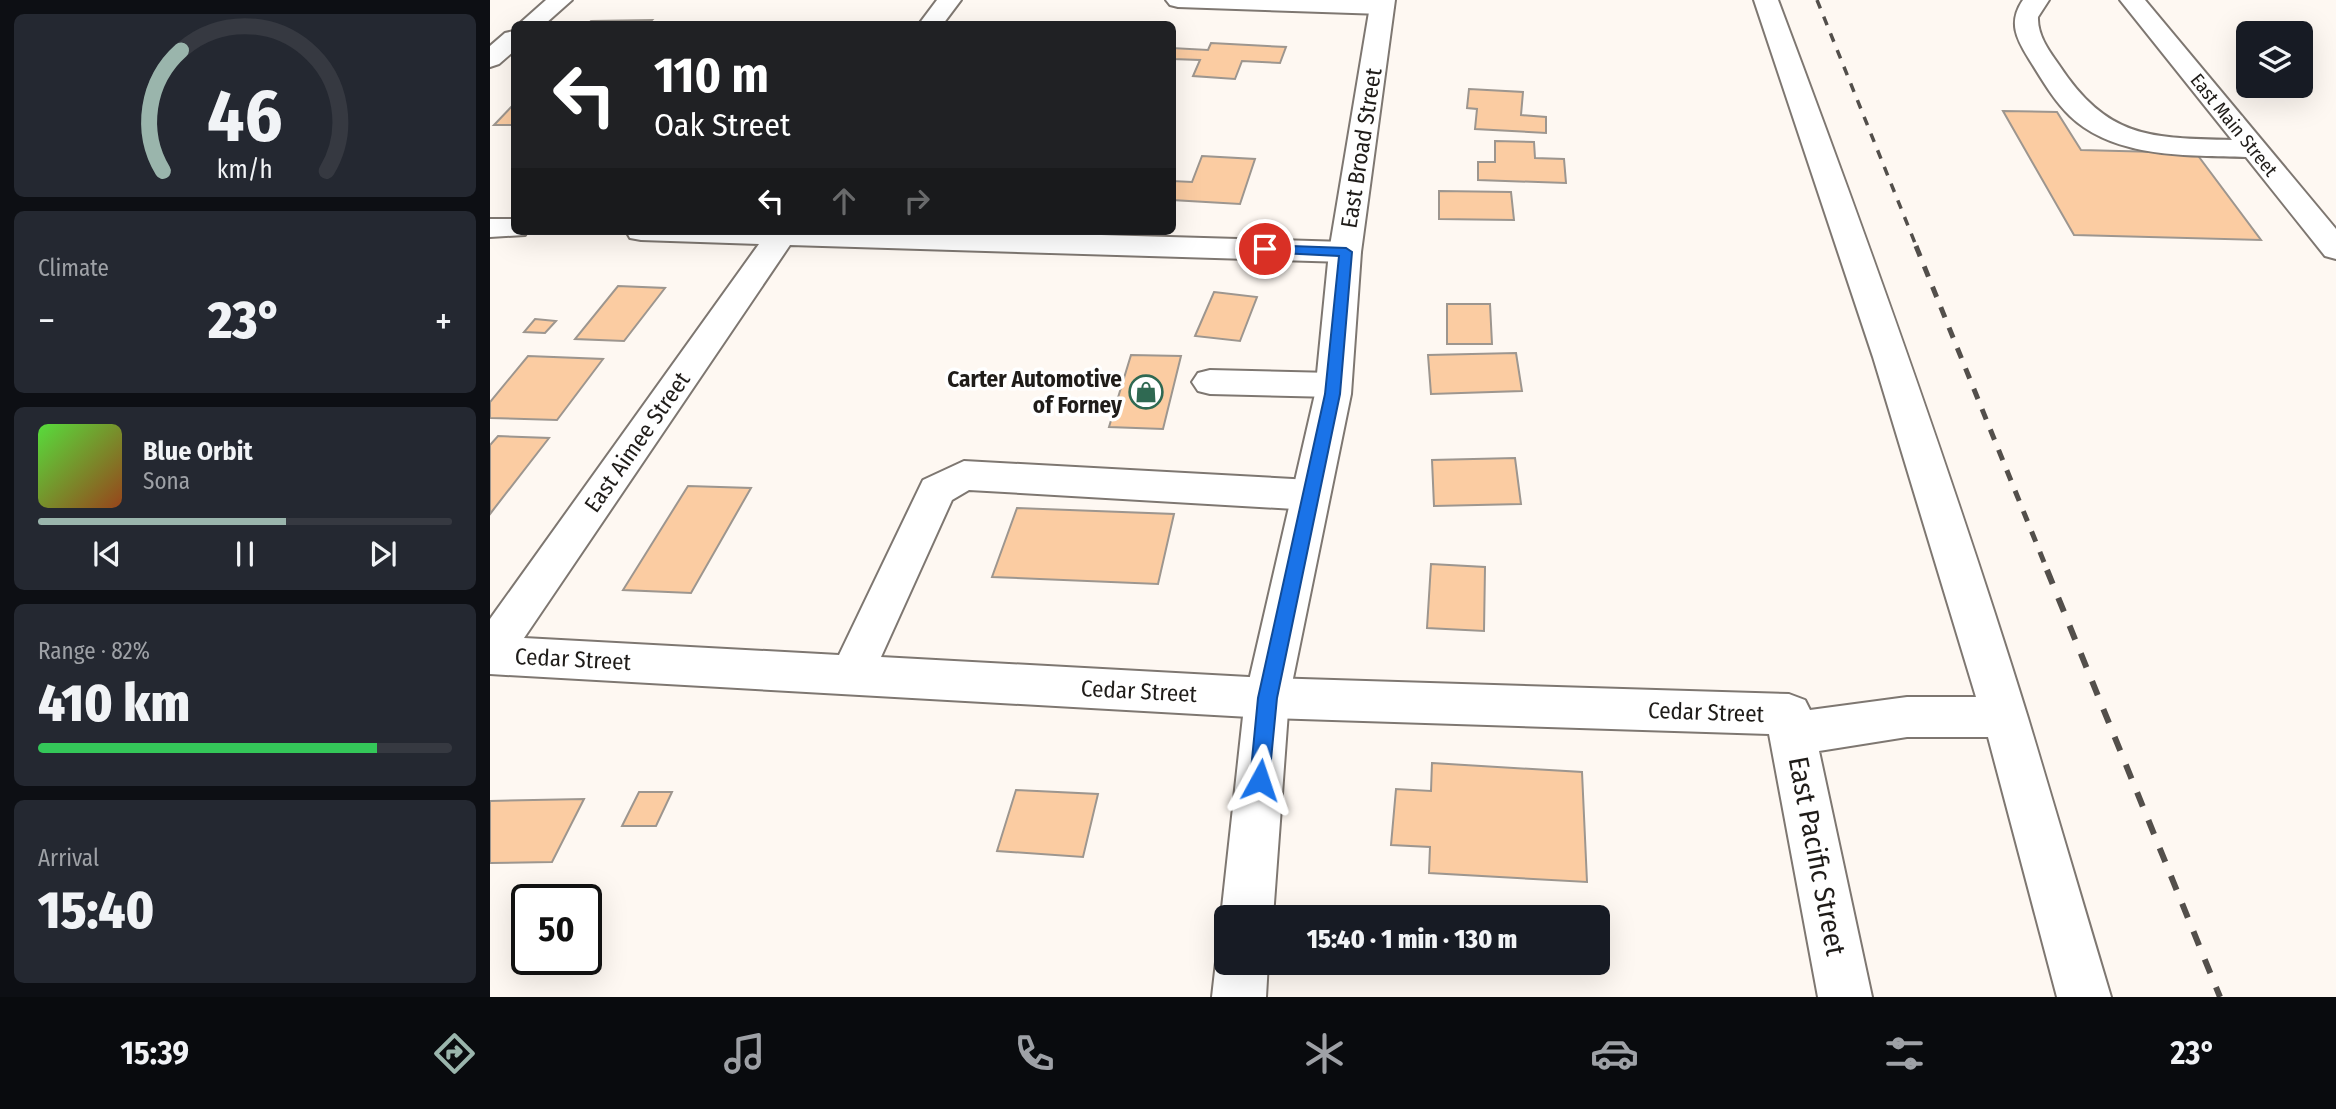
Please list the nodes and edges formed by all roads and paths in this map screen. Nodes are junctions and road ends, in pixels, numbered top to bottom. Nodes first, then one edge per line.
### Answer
1 (560, 0) edge
2 (948, 0) edge
3 (1178, 0) edge
4 (1766, 0) edge
5 (2037, 0) edge
6 (2132, 0) edge
7 (1383, 4) edge
8 (535, 21) edge
9 (933, 21) edge
10 (511, 40) edge
11 (490, 58) edge
12 (2254, 149) junction
13 (490, 228) edge
14 (511, 229) edge
15 (781, 235) edge
16 (867, 235) edge
17 (2336, 249) edge
18 (1346, 252) junction
19 (1210, 382) dead end
20 (1333, 386) junction
21 (1311, 495) junction
22 (490, 654) edge
23 (851, 675) junction
24 (1268, 698) junction
25 (2005, 717) junction
26 (1791, 724) junction
27 (1248, 905) edge
28 (1241, 975) edge
29 (1239, 997) edge
30 (1845, 997) edge
31 (2084, 997) edge

1 - 8 street
2 - 9 street
3 - 7 street
4 - 25 street
5 - 12 street
6 - 12 street, East Main Street
7 - 18 street, East Broad Street
10 - 11 street
12 - 17 street, East Main Street
13 - 14 street
15 - 22 street, East Aimee Street
16 - 18 street
18 - 20 street, East Broad Street
19 - 20 street
20 - 21 street, East Broad Street
21 - 23 street
21 - 24 street, East Broad Street
22 - 23 street, Cedar Street
23 - 24 street, Cedar Street
24 - 26 street, Cedar Street
24 - 27 street, East Broad Street
25 - 26 street, Cedar Street
25 - 31 street
26 - 30 street, East Pacific Street
28 - 29 street

